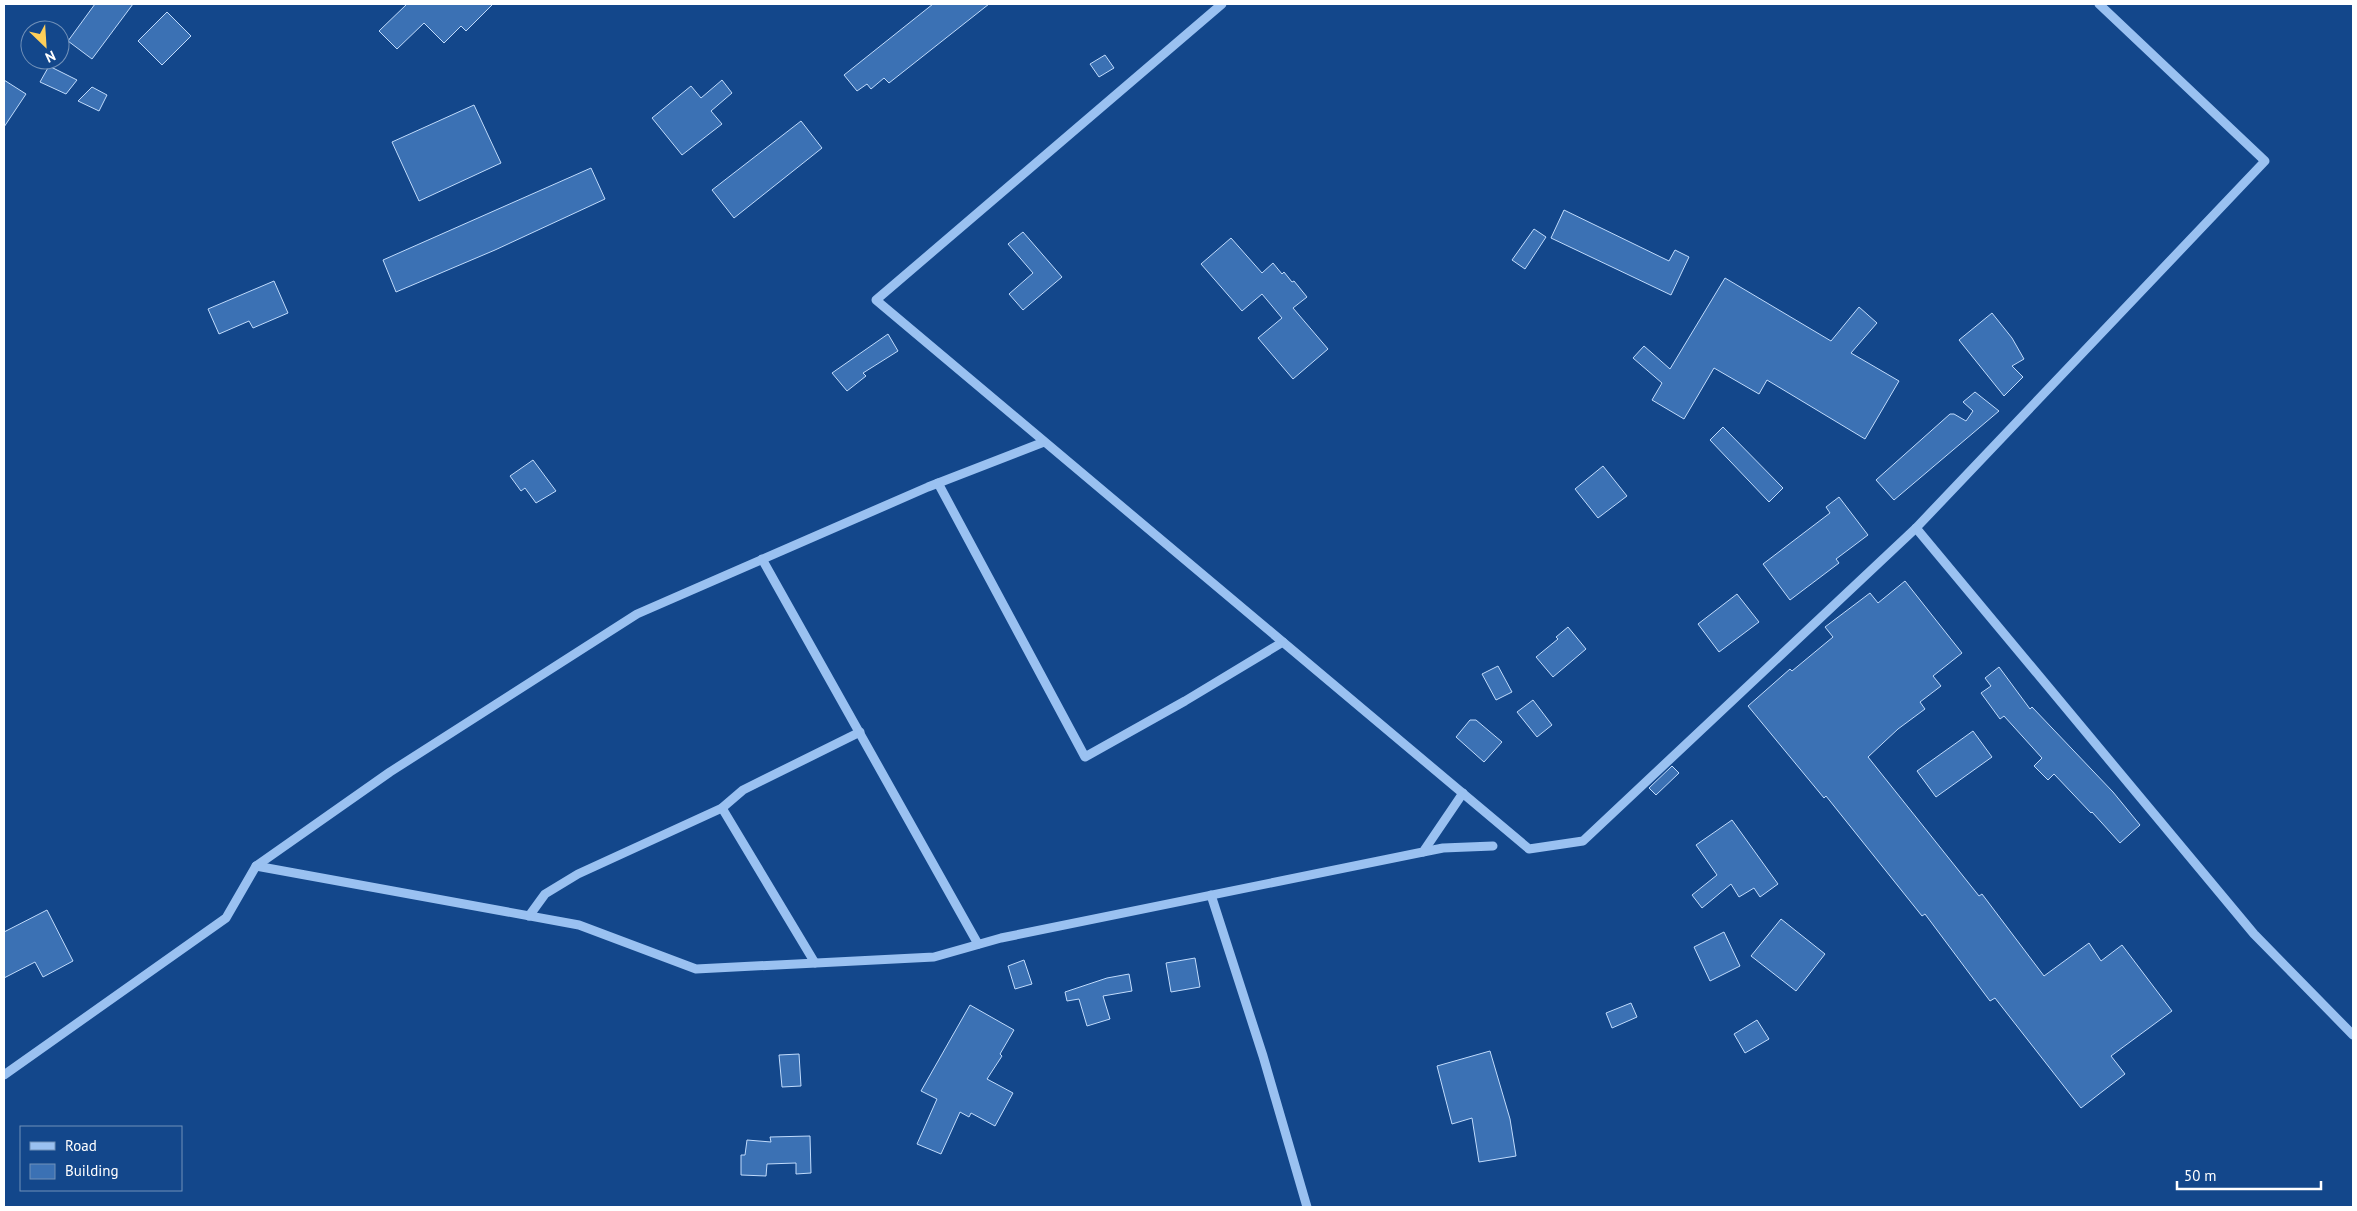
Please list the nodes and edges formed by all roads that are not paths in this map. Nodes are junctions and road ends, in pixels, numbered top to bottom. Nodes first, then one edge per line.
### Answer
1 (1222, 4) edge
2 (2099, 4) edge
3 (1044, 442) junction
4 (938, 483) junction
5 (1916, 528) junction
6 (762, 559) junction
7 (1283, 642) junction
8 (860, 732) junction
9 (1462, 793) junction
10 (722, 808) junction
11 (1493, 846) dead end
12 (1423, 852) junction
13 (256, 866) junction
14 (1210, 896) junction
15 (529, 916) junction
16 (978, 944) junction
17 (815, 963) junction
18 (2353, 1035) edge
19 (4, 1075) edge
20 (1308, 1207) edge

1 - 3 street
2 - 5 street
3 - 4 street
3 - 7 street
4 - 6 street
4 - 7 street
5 - 9 street
5 - 18 street
6 - 8 street
6 - 13 street
7 - 9 street
8 - 10 street
8 - 16 street
9 - 12 street
10 - 15 street
10 - 17 street
11 - 12 street
12 - 14 street
13 - 15 street
13 - 19 street
14 - 16 street
14 - 20 street
15 - 17 street
16 - 17 street

